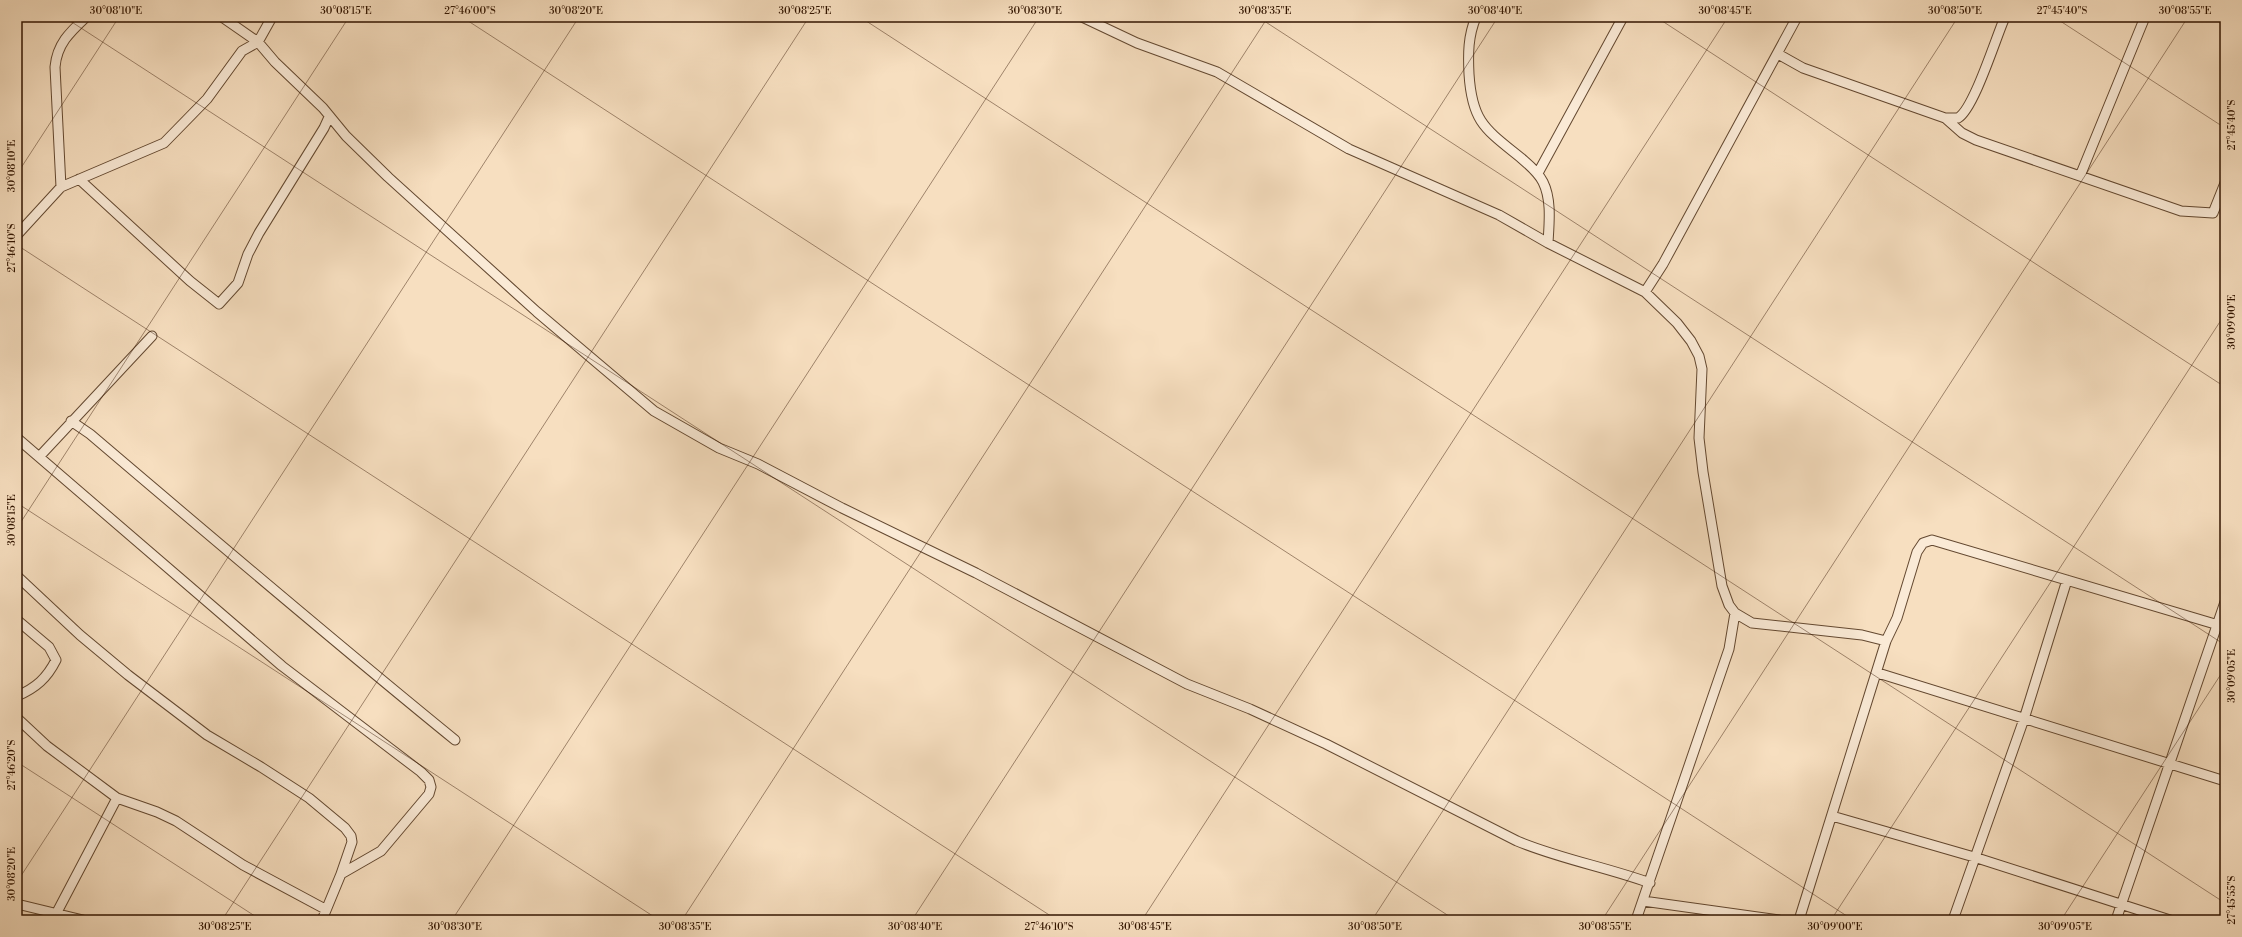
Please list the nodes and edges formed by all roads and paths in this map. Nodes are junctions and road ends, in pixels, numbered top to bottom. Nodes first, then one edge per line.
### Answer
1 (86, 17) edge
2 (222, 17) edge
3 (272, 17) edge
4 (1082, 17) edge
5 (1476, 17) edge
6 (1623, 17) edge
7 (1797, 17) edge
8 (2005, 17) edge
9 (2145, 17) edge
10 (258, 42) junction
11 (1778, 54) junction
12 (329, 117) junction
13 (1945, 118) junction
14 (1538, 173) junction
15 (2080, 176) junction
16 (79, 179) junction
17 (2225, 183) edge
18 (61, 187) junction
19 (17, 235) edge
20 (1548, 243) junction
21 (1644, 292) junction
22 (152, 336) dead end
23 (72, 421) junction
24 (17, 438) edge
25 (39, 457) junction
26 (17, 576) edge
27 (2067, 580) junction
28 (2225, 602) edge
29 (1735, 613) junction
30 (17, 620) edge
31 (2221, 625) edge
32 (1886, 641) junction
33 (1878, 673) junction
34 (17, 696) edge
35 (17, 718) edge
36 (2024, 719) junction
37 (456, 740) dead end
38 (2169, 763) junction
39 (2225, 781) edge
40 (117, 798) junction
41 (1832, 816) junction
42 (1974, 857) junction
43 (341, 874) junction
44 (1650, 883) junction
45 (1643, 901) junction
46 (17, 904) edge
47 (2122, 906) junction
48 (325, 909) junction
49 (56, 914) junction
50 (83, 920) edge
51 (322, 920) edge
52 (1636, 920) edge
53 (1779, 920) edge
54 (1799, 920) edge
55 (1953, 920) edge
56 (2116, 920) edge
57 (2170, 920) edge

1 - 18 street
2 - 10 street
3 - 10 street
4 - 20 street
5 - 14 street
6 - 14 street
7 - 11 street
8 - 13 street
9 - 15 street
10 - 12 street
10 - 16 street
11 - 13 street
11 - 21 street
12 - 16 street
12 - 44 street
13 - 15 street
14 - 20 street
15 - 17 street
16 - 18 street
18 - 19 street
20 - 21 street
21 - 29 street
22 - 23 street
23 - 25 street
23 - 37 street
24 - 25 street
25 - 43 street
26 - 43 street
27 - 31 street
27 - 32 street
27 - 36 street
28 - 31 street
29 - 32 street
29 - 44 street
30 - 34 street
31 - 38 street
32 - 33 street
33 - 36 street
33 - 41 street
35 - 40 street
36 - 38 street
36 - 42 street
38 - 39 street
38 - 47 street
40 - 48 street
40 - 49 street
41 - 42 street
41 - 54 street
42 - 47 street
42 - 55 street
43 - 48 street
44 - 45 street
45 - 52 street
45 - 53 street
46 - 49 street
47 - 56 street
47 - 57 street
48 - 51 street
49 - 50 street

